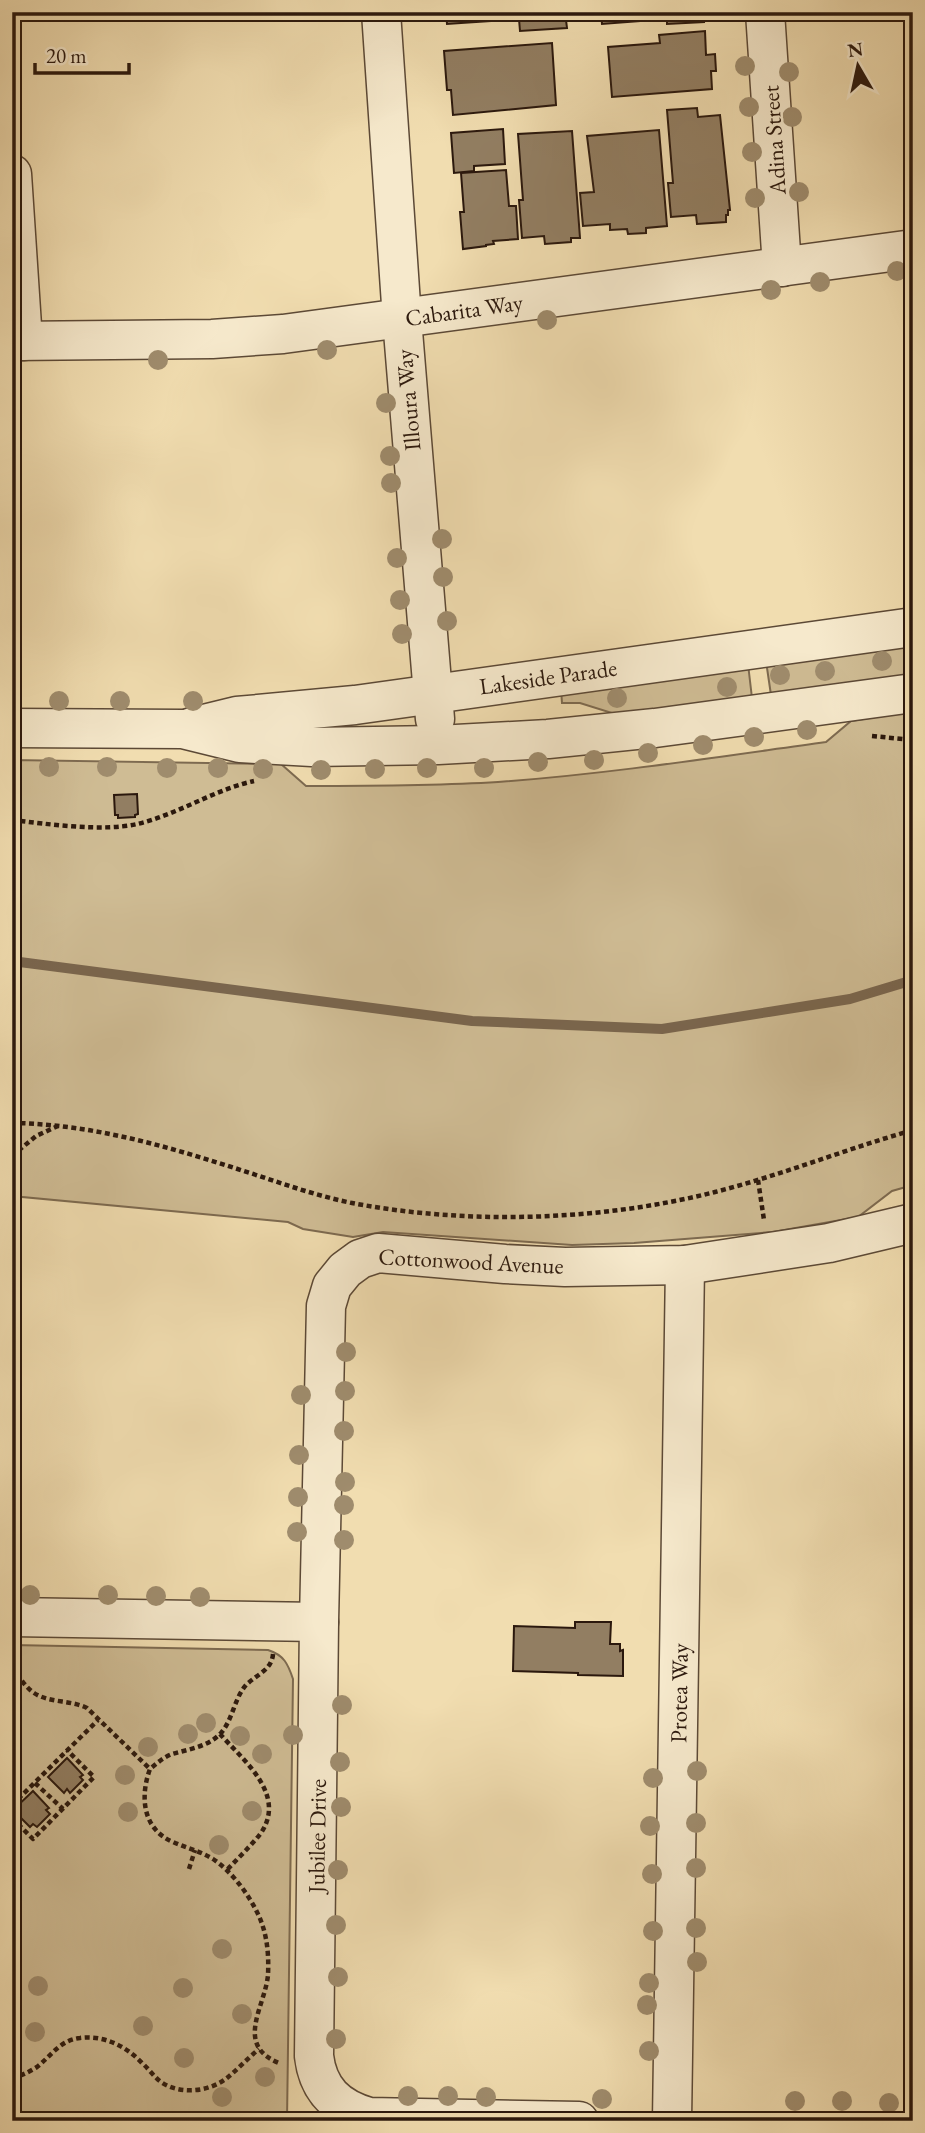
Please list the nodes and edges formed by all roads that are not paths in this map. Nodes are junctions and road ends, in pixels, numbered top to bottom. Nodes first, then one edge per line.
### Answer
1 (381, 12) edge
2 (765, 12) edge
3 (12, 174) edge
4 (913, 249) edge
5 (782, 267) junction
6 (402, 318) junction
7 (18, 341) edge
8 (913, 627) edge
9 (432, 693) junction
10 (913, 693) edge
11 (12, 728) edge
12 (183, 729) junction
13 (438, 745) junction
14 (913, 1223) edge
15 (685, 1265) junction
16 (12, 1617) edge
17 (319, 1622) junction
18 (579, 2121) edge
19 (672, 2121) edge

1 - 6 street, Illoura Way
2 - 5 street, Adina Street
3 - 7 street
4 - 5 street, Cabarita Way
5 - 6 street, Cabarita Way
6 - 7 street, Cabarita Way
6 - 9 street, Illoura Way
8 - 9 street, Lakeside Parade
9 - 12 street, Lakeside Parade
9 - 13 street, Illoura Way
10 - 13 street, Lakeside Parade
11 - 12 street, Lakeside Parade
12 - 13 street, Lakeside Parade
14 - 15 street, Cottonwood Avenue
15 - 17 street, Cottonwood Avenue
15 - 19 street, Protea Way
16 - 17 street
17 - 18 street, Jubilee Drive

